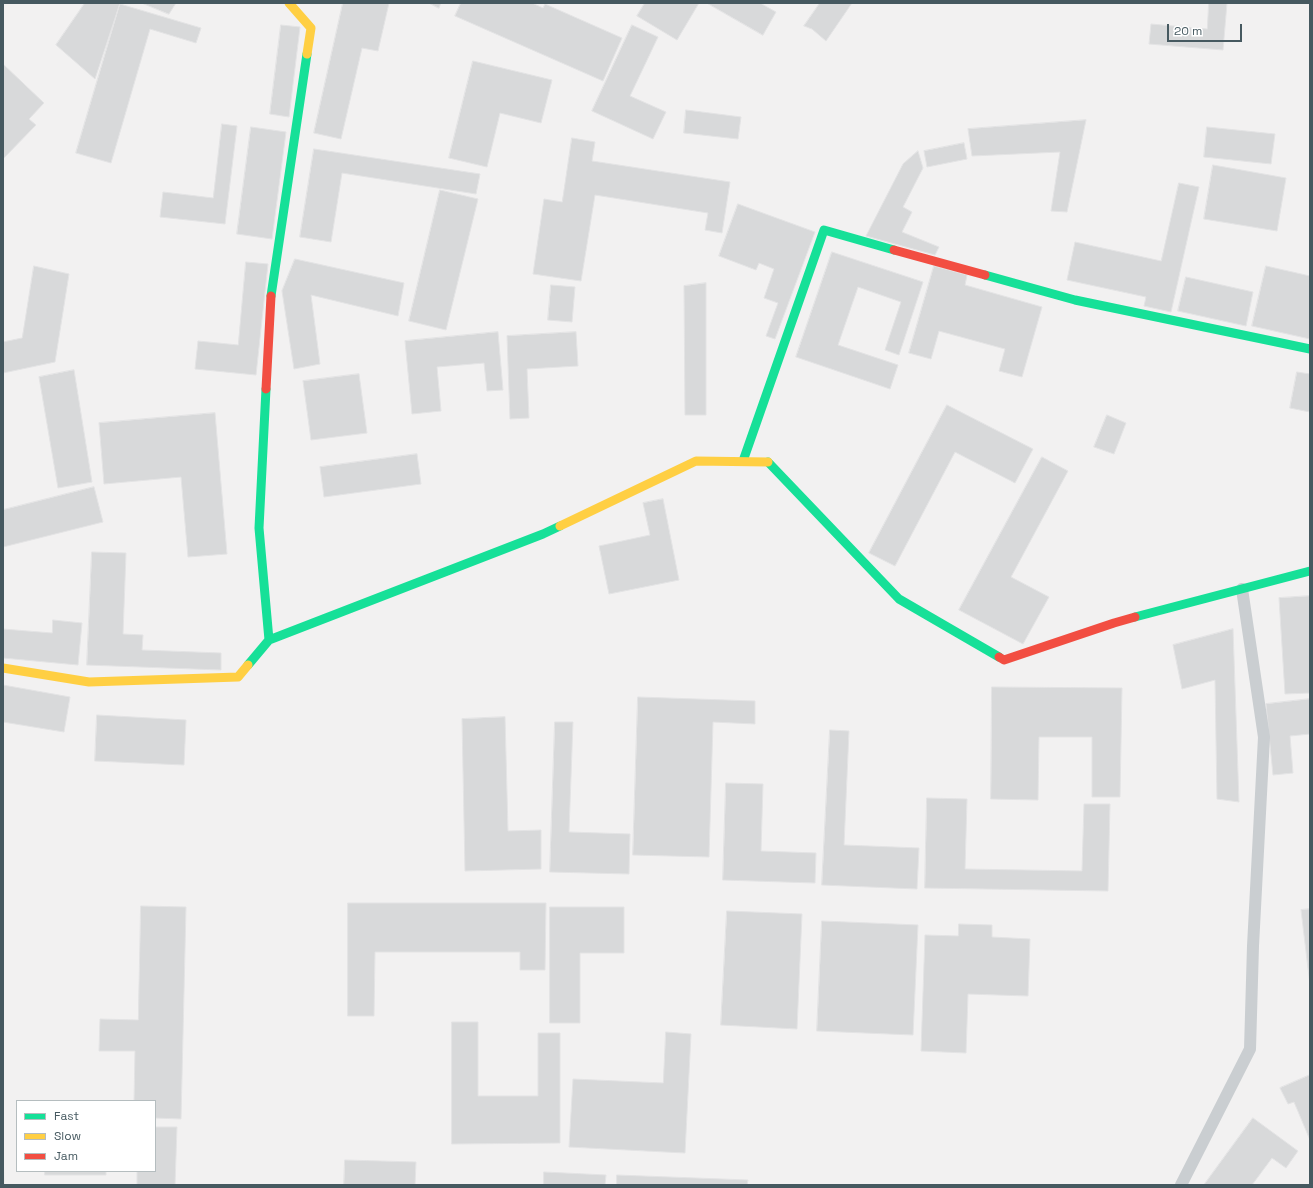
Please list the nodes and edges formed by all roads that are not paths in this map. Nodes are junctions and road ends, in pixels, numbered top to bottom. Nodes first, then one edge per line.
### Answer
1 (289, 3) edge
2 (1310, 350) edge
3 (743, 461) junction
4 (1310, 571) edge
5 (1242, 590) junction
6 (269, 640) junction
7 (3, 668) edge
8 (1181, 1185) edge

1 - 6 street
2 - 3 street
3 - 5 street
3 - 6 street
4 - 5 street
5 - 8 lane
6 - 7 street

